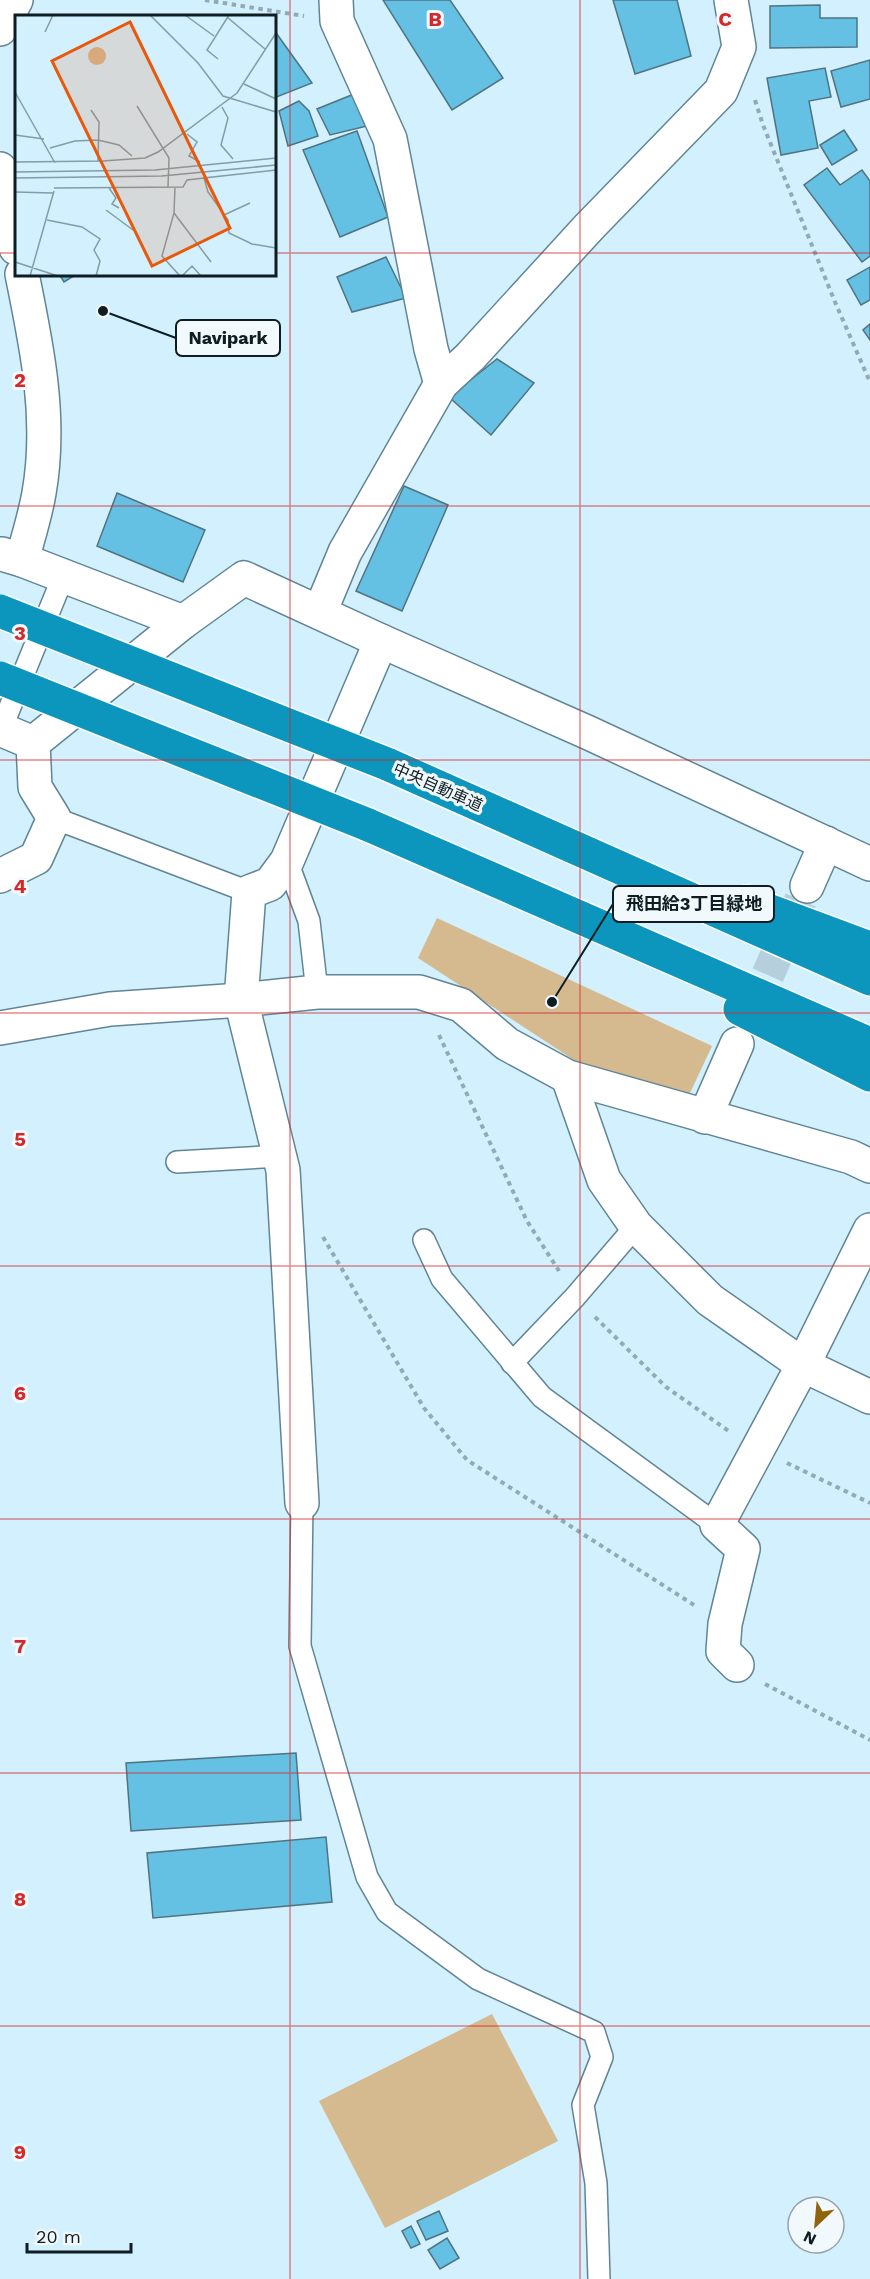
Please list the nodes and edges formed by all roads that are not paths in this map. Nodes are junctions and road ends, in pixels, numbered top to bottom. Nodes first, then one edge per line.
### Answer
1 (16, 0) edge
2 (731, 0) edge
3 (336, 10) edge
4 (0, 29) edge
5 (0, 170) edge
6 (15, 243) edge
7 (22, 276) edge
8 (441, 384) junction
9 (11, 557) edge
10 (63, 577) junction
11 (0, 612) edge
12 (320, 612) junction
13 (183, 622) junction
14 (381, 641) junction
15 (0, 678) edge
16 (0, 729) edge
17 (33, 743) junction
18 (452, 793) junction
19 (54, 818) junction
20 (826, 843) junction
21 (418, 846) junction
22 (287, 861) junction
23 (870, 864) edge
24 (0, 876) edge
25 (807, 886) tunnel mouth
26 (249, 892) junction
27 (870, 948) edge
28 (870, 979) edge
29 (317, 992) junction
30 (241, 1000) junction
31 (0, 1028) edge
32 (738, 1044) tunnel mouth
33 (870, 1044) edge
34 (870, 1075) edge
35 (568, 1077) junction
36 (705, 1117) junction
37 (280, 1156) junction
38 (177, 1162) dead end
39 (870, 1166) edge
40 (636, 1226) junction
41 (870, 1230) edge
42 (424, 1240) dead end
43 (512, 1363) junction
44 (803, 1365) junction
45 (870, 1397) edge
46 (302, 1503) joint
47 (717, 1525) junction
48 (737, 1665) road end
49 (598, 2279) edge

1 - 4 street
2 - 8 street
3 - 8 street
5 - 6 street
7 - 9 street
8 - 12 street
9 - 10 street
10 - 13 street
10 - 16 lane
11 - 18 highway, 中央自動車道, bridge
12 - 13 street
12 - 14 street
13 - 17 street
14 - 20 street
14 - 22 street
15 - 21 highway, bridge
16 - 17 street
17 - 19 street
18 - 27 highway
18 - 28 highway, 中央自動車道
19 - 24 street
19 - 26 lane
20 - 23 street
20 - 25 street
21 - 33 highway
21 - 34 highway
22 - 26 street
22 - 29 lane
26 - 30 street
29 - 30 street
29 - 35 street
30 - 31 street
30 - 37 street
32 - 36 street
35 - 36 street
35 - 40 street
36 - 39 street
37 - 38 lane
37 - 46 street
40 - 43 lane
40 - 44 street
41 - 44 street
42 - 43 lane
43 - 47 lane
44 - 45 street
44 - 47 street
46 - 49 lane
47 - 48 street

